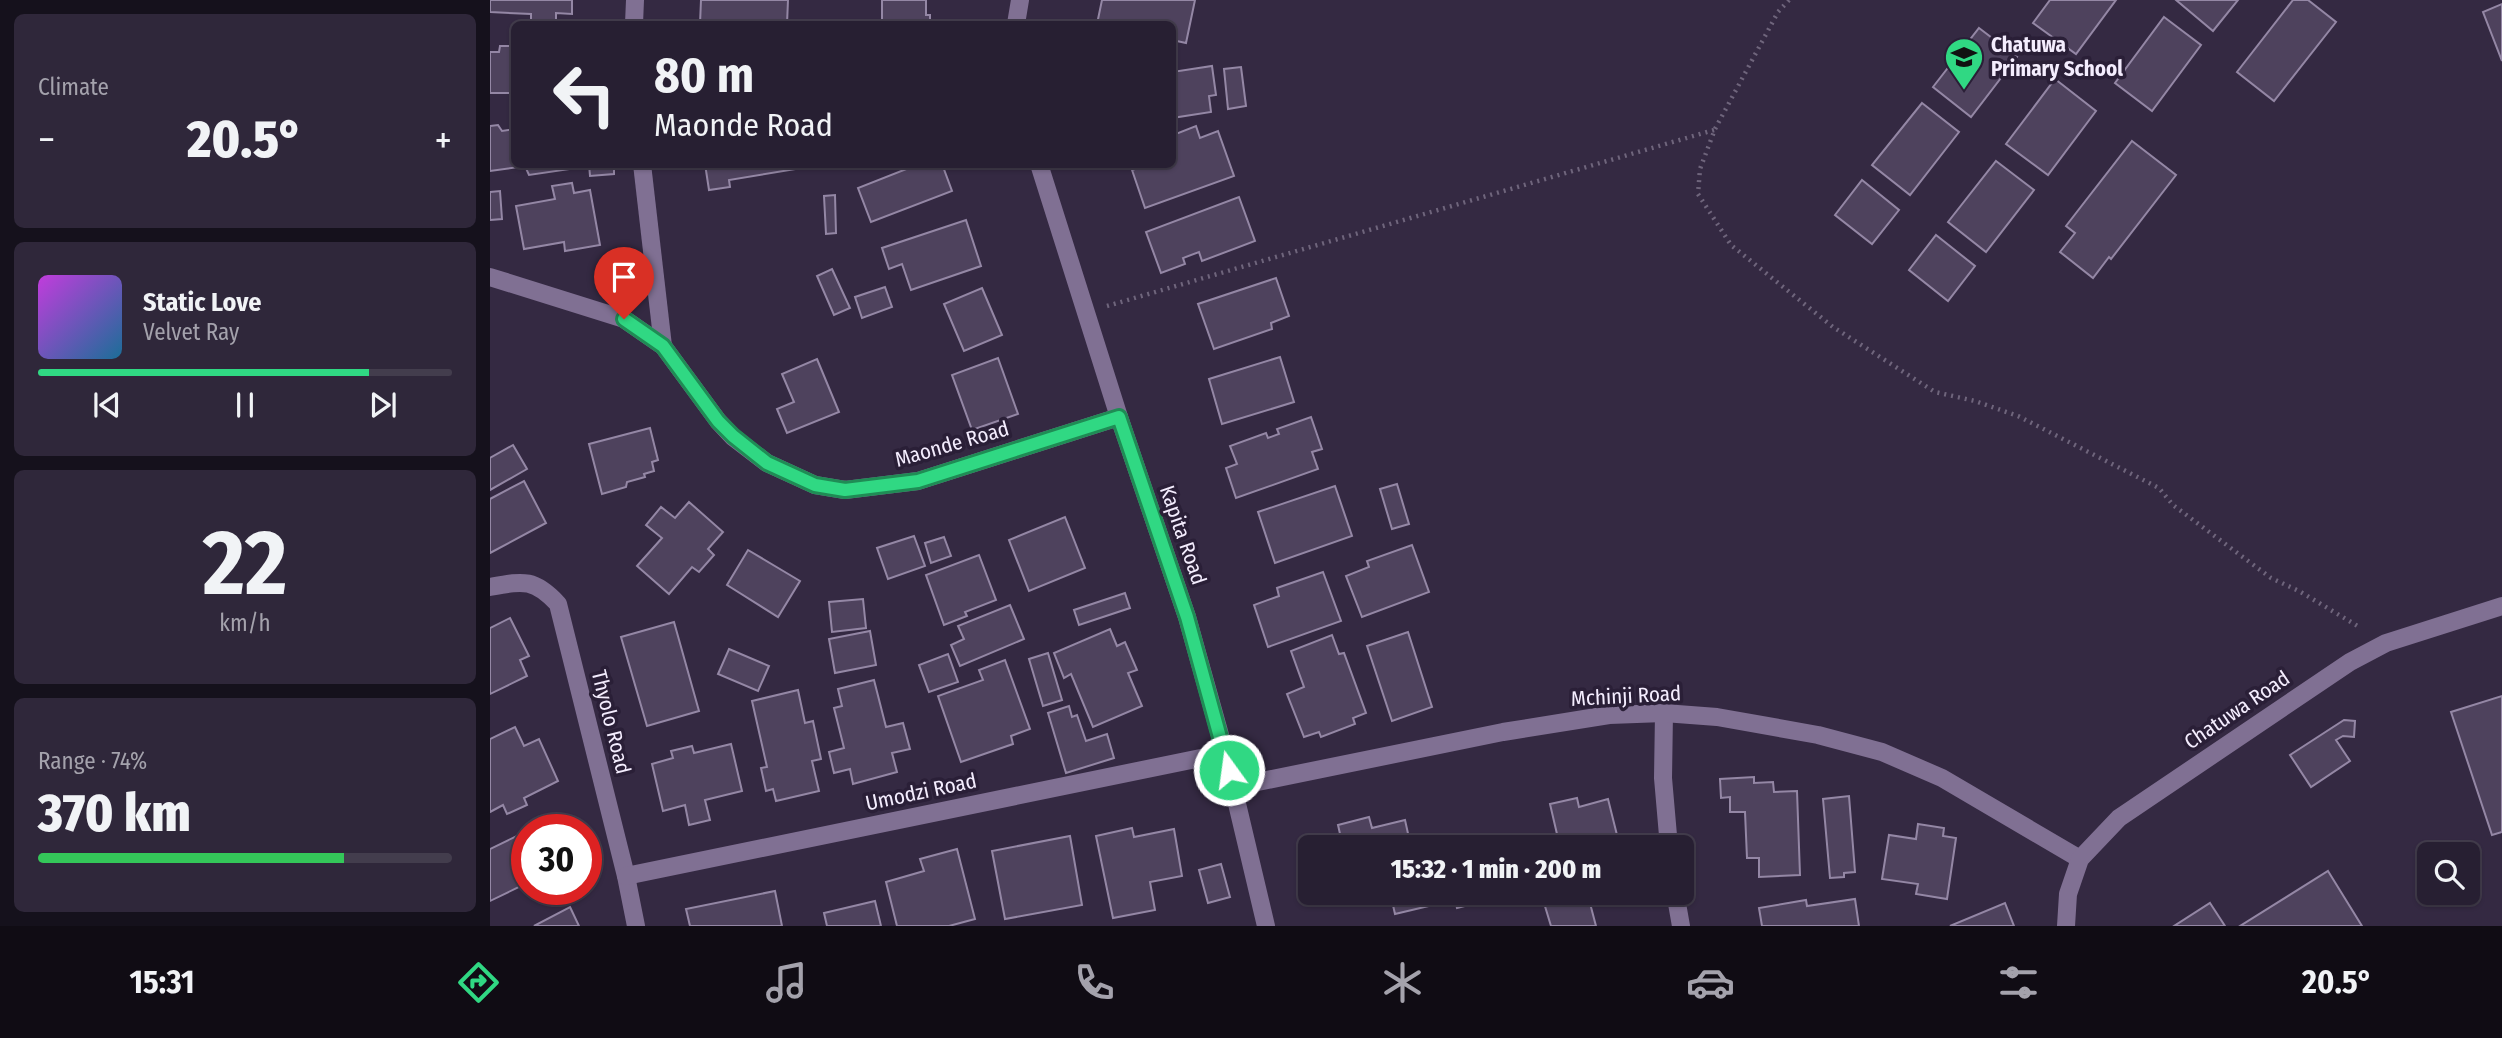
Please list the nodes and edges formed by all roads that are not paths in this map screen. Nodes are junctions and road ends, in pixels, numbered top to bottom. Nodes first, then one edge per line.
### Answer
1 (635, 0) edge
2 (1020, 0) edge
3 (634, 21) edge
4 (1016, 21) edge
5 (642, 168) edge
6 (1040, 168) edge
7 (490, 278) edge
8 (663, 346) junction
9 (1119, 417) junction
10 (490, 587) edge
11 (2502, 606) edge
12 (1664, 713) junction
13 (1226, 753) junction
14 (1233, 787) junction
15 (1668, 835) edge
16 (2080, 859) junction
17 (626, 876) junction
18 (1677, 905) edge
19 (636, 926) edge
20 (1266, 926) edge
21 (1681, 926) edge
22 (2066, 926) edge

1 - 3 street
2 - 4 street
5 - 8 street
6 - 9 street, Kapita Road
7 - 8 street, Maonde Road
8 - 9 street, Maonde Road
9 - 13 street, Kapita Road
10 - 17 street, Thyolo Road
11 - 16 street, Chatuwa Road
12 - 14 street, Mchinji Road
12 - 15 street
12 - 16 street, Mchinji Road
13 - 14 street, Kapita Road
13 - 17 street, Umodzi Road
14 - 20 street, Kapita Road
16 - 22 street, Chatuwa Road
17 - 19 street, Thyolo Road
18 - 21 street

